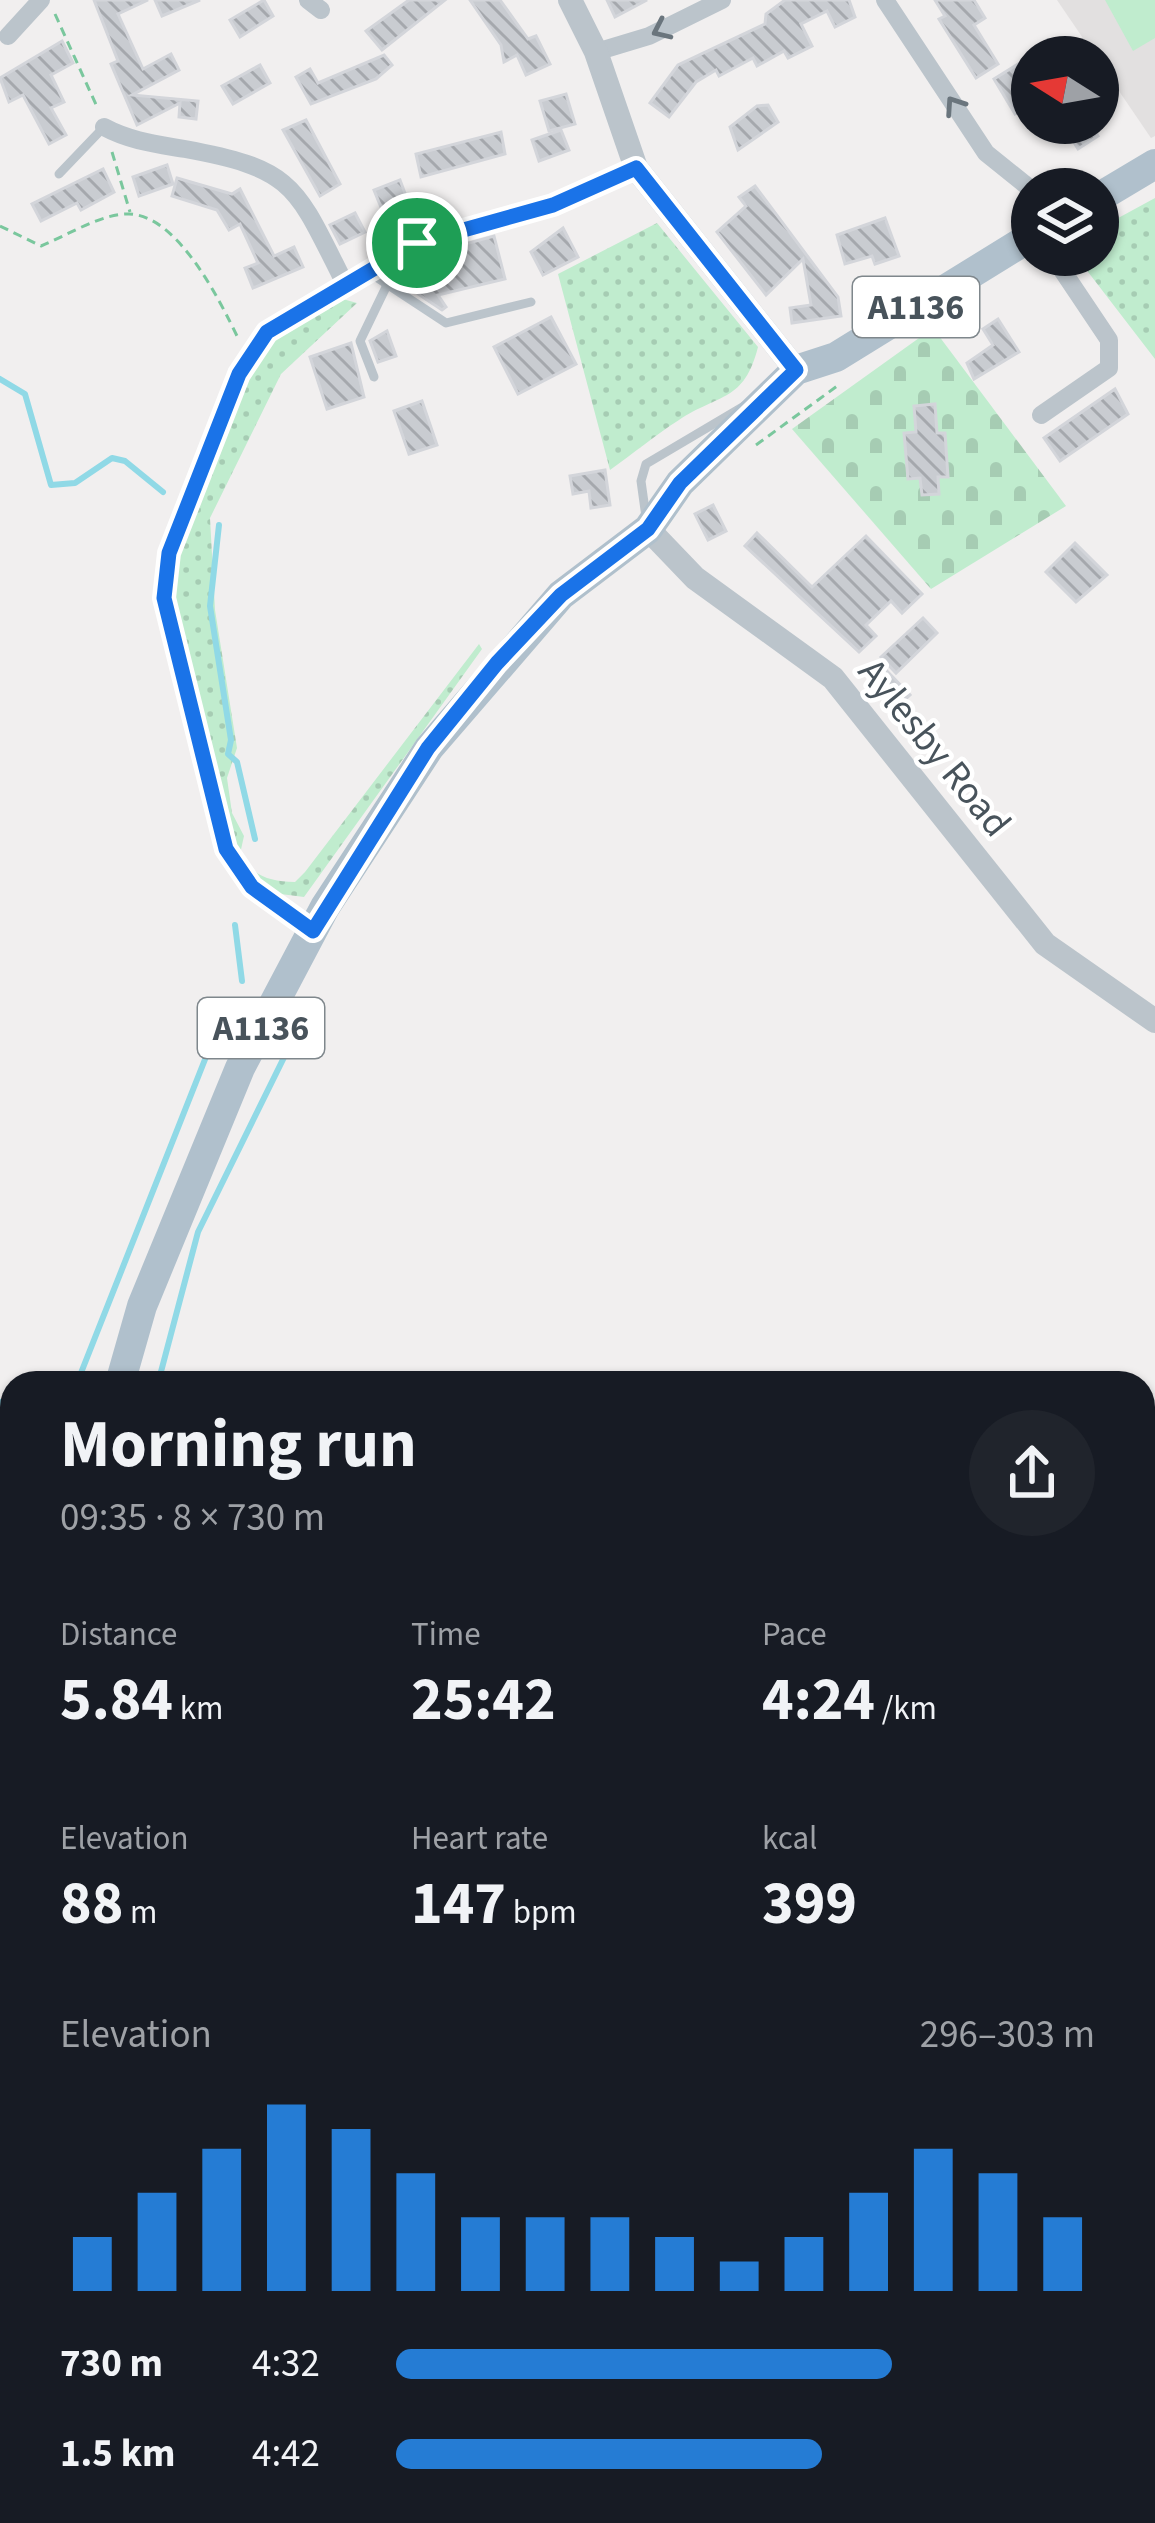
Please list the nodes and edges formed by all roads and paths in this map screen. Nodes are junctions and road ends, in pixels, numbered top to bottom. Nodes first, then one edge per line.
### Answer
1 (570, 0) edge
2 (722, 0) edge
3 (885, 0) edge
4 (42, 1) edge
5 (8, 36) dead end
6 (596, 52) junction
7 (104, 127) junction
8 (1155, 164) edge
9 (636, 168) junction
10 (1011, 173) edge
11 (59, 174) dead end
12 (1119, 185) edge
13 (130, 214) junction
14 (0, 226) edge
15 (1011, 249) edge
16 (370, 273) junction
17 (1066, 276) edge
18 (345, 284) junction
19 (387, 285) junction
20 (531, 302) dead end
21 (248, 355) junction
22 (796, 370) junction
23 (850, 372) dead end
24 (374, 377) dead end
25 (1041, 415) dead end
26 (746, 453) dead end
27 (648, 529) junction
28 (313, 931) junction
29 (1155, 1021) edge
30 (123, 1371) edge

1 - 6 street
2 -> 6 street
10 -> 3 street
4 - 5 street
4 - 7 path
6 - 9 street
7 - 11 lane
7 - 13 path
7 - 18 street
8 - 12 main road
9 - 16 street
9 - 22 street
13 - 14 path
13 - 21 path
15 - 22 main road, A1136
16 - 18 street
16 - 19 lane
17 - 25 street
18 - 21 street
19 - 20 lane
19 - 24 lane
21 - 28 street
22 - 27 main road, A1136
23 - 26 path
27 - 28 main road, A1136
27 - 29 street, Aylesby Road
28 - 30 main road, A1136

